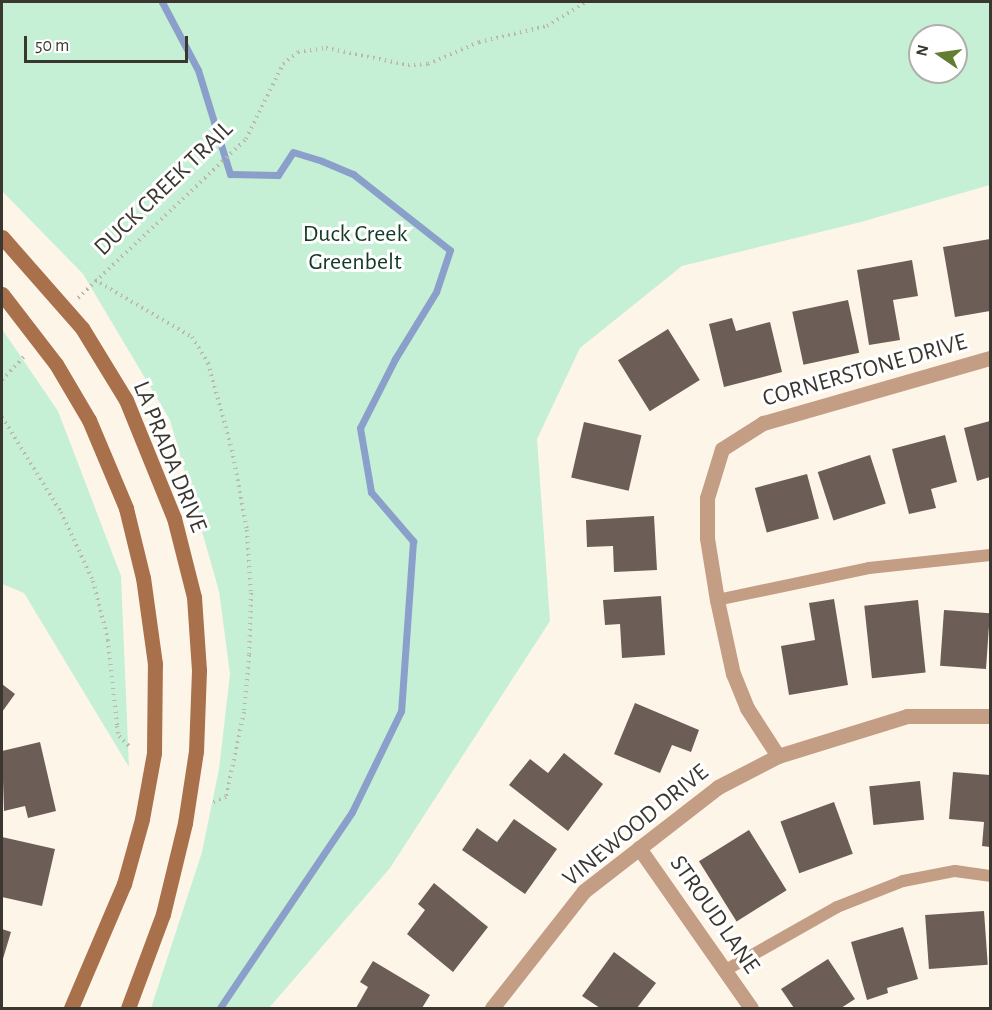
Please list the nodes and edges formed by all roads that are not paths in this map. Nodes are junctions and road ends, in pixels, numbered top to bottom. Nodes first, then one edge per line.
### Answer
1 (2, 237) edge
2 (2, 294) edge
3 (990, 358) edge
4 (990, 555) edge
5 (717, 600) junction
6 (990, 716) edge
7 (778, 756) junction
8 (639, 848) junction
9 (990, 876) edge
10 (724, 971) junction
11 (747, 1007) edge
12 (71, 1008) edge
13 (128, 1008) edge
14 (492, 1008) edge

1 - 13 main road, LA PRADA DRIVE, bridge
2 - 12 main road, bridge
3 - 5 street, CORNERSTONE DRIVE
4 - 5 lane
5 - 7 street, CORNERSTONE DRIVE
6 - 7 street, VINEWOOD DRIVE
7 - 8 street, VINEWOOD DRIVE
8 - 10 street, STROUD LANE
8 - 14 street, VINEWOOD DRIVE
9 - 10 lane
10 - 11 street, STROUD LANE

